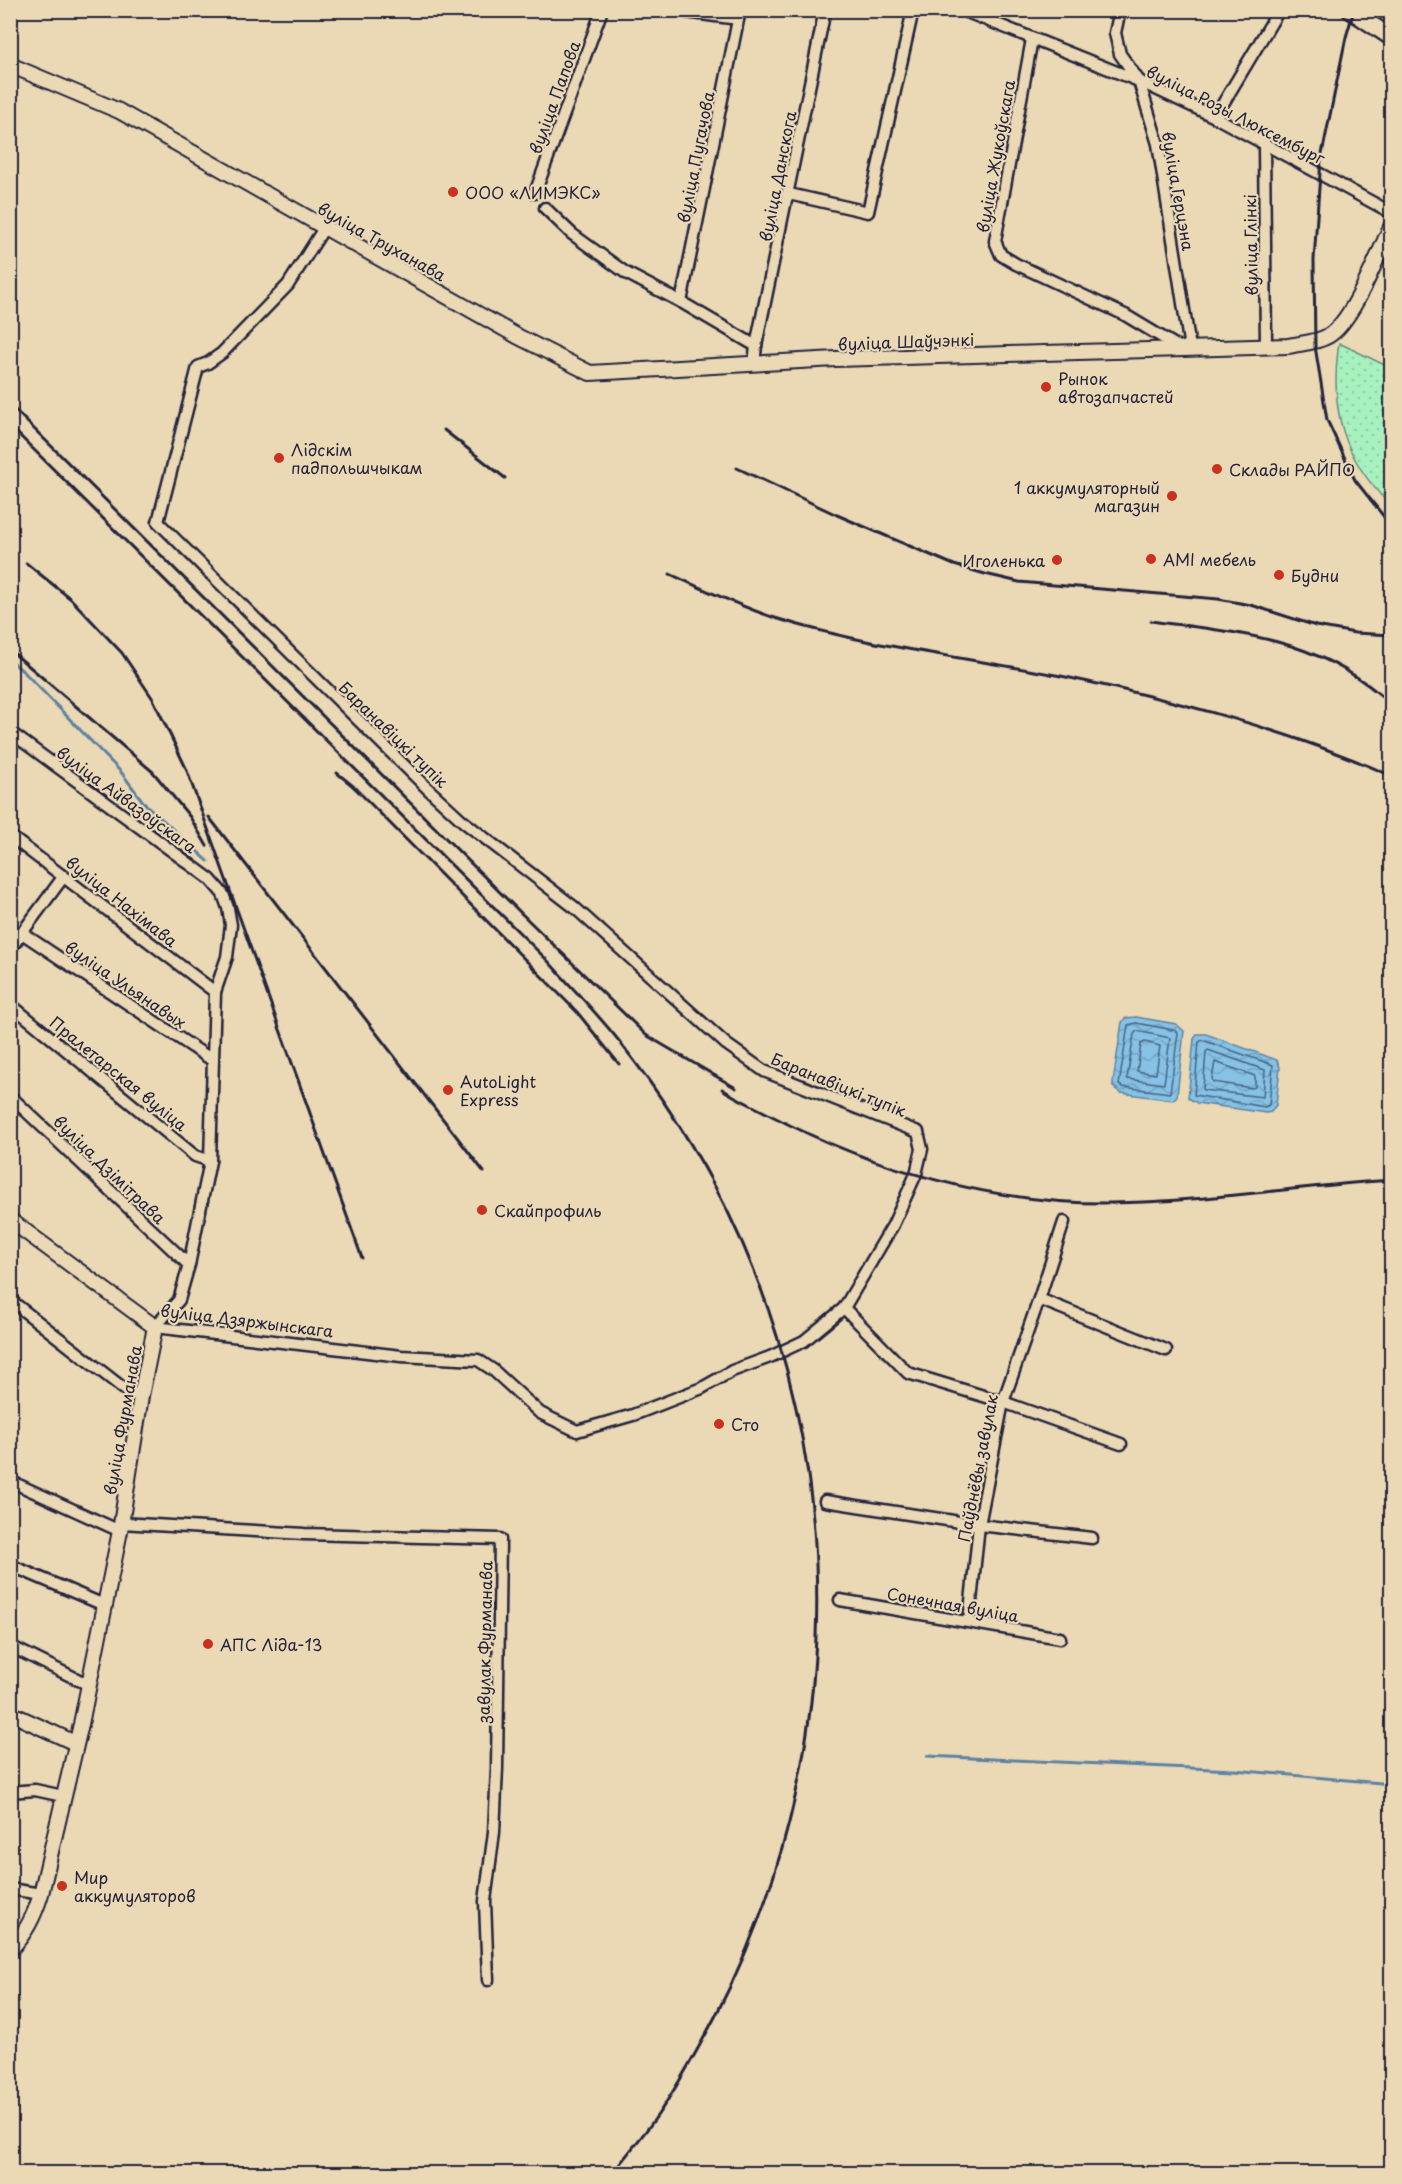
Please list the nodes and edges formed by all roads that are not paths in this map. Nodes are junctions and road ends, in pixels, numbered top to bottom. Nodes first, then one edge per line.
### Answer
1 (602, 10) edge
2 (825, 10) edge
3 (914, 10) edge
4 (962, 10) edge
5 (1120, 10) edge
6 (1279, 10) edge
7 (1350, 10) edge
8 (686, 12) edge
9 (739, 15) edge
10 (1392, 38) edge
11 (1032, 39) junction
12 (10, 65) edge
13 (1139, 81) junction
14 (1215, 117) junction
15 (1264, 144) junction
16 (536, 194) dead end
17 (789, 194) junction
18 (545, 208) dead end
19 (1392, 213) edge
20 (1392, 225) edge
21 (324, 228) junction
22 (681, 302) junction
23 (1266, 345) junction
24 (756, 346) junction
25 (1185, 348) junction
26 (754, 364) junction
27 (10, 732) edge
28 (10, 836) edge
29 (64, 876) junction
30 (223, 894) joint
31 (22, 933) junction
32 (10, 949) edge
33 (215, 992) junction
34 (10, 1004) edge
35 (212, 1059) junction
36 (10, 1096) edge
37 (210, 1161) junction
38 (10, 1220) edge
39 (1064, 1222) dead end
40 (189, 1265) junction
41 (1039, 1299) junction
42 (10, 1300) edge
43 (844, 1308) junction
44 (155, 1327) junction
45 (1166, 1350) dead end
46 (141, 1396) junction
47 (1003, 1402) junction
48 (1121, 1444) dead end
49 (10, 1481) edge
50 (825, 1501) dead end
51 (979, 1525) junction
52 (120, 1527) junction
53 (1092, 1538) dead end
54 (10, 1565) edge
55 (840, 1600) dead end
56 (105, 1605) junction
57 (969, 1621) junction
58 (1060, 1638) dead end
59 (10, 1646) edge
60 (89, 1685) junction
61 (10, 1713) edge
62 (75, 1743) junction
63 (10, 1792) edge
64 (63, 1796) junction
65 (10, 1889) edge
66 (41, 1894) junction
67 (10, 1950) edge
68 (488, 1980) dead end

1 - 16 street, вуліца Папова
2 - 17 street, вуліца Данскога
3 - 17 street
4 - 11 street, вуліца Розы Люксембург
5 - 13 street, вуліца Герцэна
6 - 14 street
7 - 10 main road
8 - 9 street, вуліца Пугачова
9 - 22 street, вуліца Пугачова
11 - 13 street, вуліца Розы Люксембург
11 - 25 street, вуліца Жукоўскага
12 - 21 main road, вуліца Труханава
13 - 14 street, вуліца Розы Люксембург
13 - 25 street, вуліца Герцэна
14 - 15 street, вуліца Розы Люксембург
15 - 19 street, вуліца Розы Люксембург
15 - 23 street, вуліца Глінкі
17 - 24 street, вуліца Данскога
18 - 22 street
20 - 23 main road, вуліца Шаўчэнкі
21 - 26 main road, вуліца Труханава
21 - 43 street, Баранавіцкі тупік
22 - 24 street
23 - 25 main road, вуліца Шаўчэнкі
24 - 26 street
25 - 26 main road, вуліца Шаўчэнкі
27 - 30 street, вуліца Айвазоўскага
28 - 29 street, вуліца Нахімава
29 - 31 street
29 - 33 street, вуліца Нахімава
30 - 33 street, вуліца Фурманава
31 - 32 street
31 - 35 street, вуліца Ульянавых
33 - 35 street, вуліца Фурманава
34 - 37 street, Пралетарская вуліца
35 - 37 street, вуліца Фурманава
36 - 40 street, вуліца Дзімітрава
37 - 40 street, вуліца Фурманава
38 - 44 main road, вуліца Дзяржынскага
39 - 41 street, Паўднёвы завулак
40 - 44 street, вуліца Фурманава
41 - 45 street
41 - 47 street, Паўднёвы завулак
42 - 46 street
43 - 44 street, вуліца Дзяржынскага
43 - 47 street
44 - 46 main road, вуліца Фурманава
46 - 52 main road, вуліца Фурманава
47 - 48 street
47 - 51 street, Паўднёвы завулак
49 - 52 street
50 - 51 street
51 - 53 street
51 - 57 street, Паўднёвы завулак
52 - 56 main road, вуліца Фурманава
52 - 68 street, завулак Фурманава
54 - 56 street
55 - 57 street, Сонечная вуліца
56 - 60 main road, вуліца Фурманава
57 - 58 street, Сонечная вуліца
59 - 60 street
60 - 62 main road, вуліца Фурманава
61 - 62 main road
62 - 64 main road, вуліца Фурманава
63 - 64 street
64 - 66 main road, вуліца Фурманава
65 - 66 street
66 - 67 main road, вуліца Фурманава

